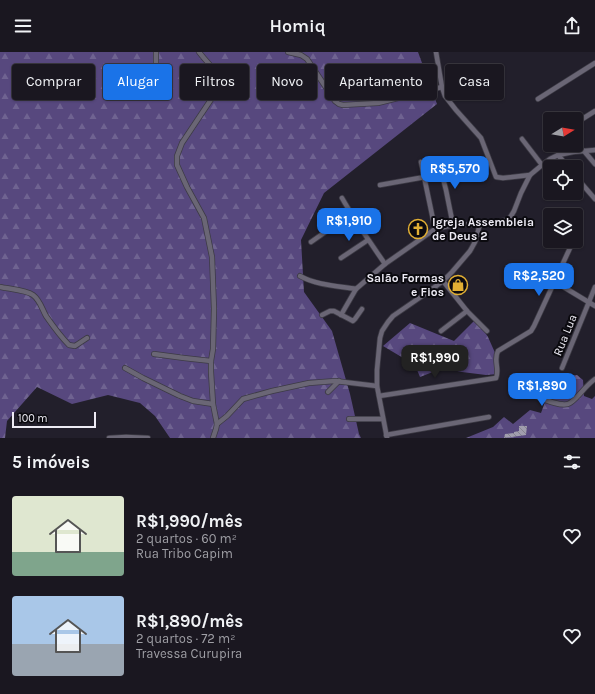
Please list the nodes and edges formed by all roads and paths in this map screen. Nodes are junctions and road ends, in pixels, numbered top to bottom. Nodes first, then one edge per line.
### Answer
1 (156, 52) edge
2 (199, 52) edge
3 (288, 52) edge
4 (436, 52) edge
5 (595, 63) edge
6 (156, 64) edge
7 (442, 87) junction
8 (538, 99) dead end
9 (595, 111) edge
10 (583, 119) edge
11 (522, 139) dead end
12 (595, 150) edge
13 (584, 151) junction
14 (558, 156) junction
15 (438, 159) dead end
16 (562, 160) edge
17 (421, 162) dead end
18 (595, 164) edge
19 (542, 165) junction
20 (530, 174) junction
21 (442, 175) junction
22 (424, 177) junction
23 (583, 185) edge
24 (380, 186) dead end
25 (342, 198) dead end
26 (595, 199) edge
27 (351, 214) junction
28 (480, 224) junction
29 (452, 226) junction
30 (435, 229) junction
31 (368, 240) junction
32 (311, 242) dead end
33 (569, 248) edge
34 (340, 258) dead end
35 (385, 264) junction
36 (537, 270) dead end
37 (300, 276) dead end
38 (443, 281) junction
39 (555, 282) junction
40 (0, 287) edge
41 (595, 287) edge
42 (356, 289) junction
43 (588, 302) junction
44 (595, 306) edge
45 (362, 309) dead end
46 (467, 311) junction
47 (322, 315) dead end
48 (341, 315) junction
49 (441, 331) dead end
50 (487, 331) dead end
51 (87, 338) dead end
52 (154, 354) dead end
53 (211, 361) junction
54 (125, 368) dead end
55 (562, 368) dead end
56 (595, 379) edge
57 (339, 381) junction
58 (377, 386) junction
59 (512, 390) dead end
60 (328, 392) dead end
61 (379, 396) junction
62 (213, 404) junction
63 (489, 417) dead end
64 (349, 419) dead end
65 (383, 419) junction
66 (217, 424) junction
67 (387, 437) edge
68 (109, 438) edge
69 (148, 438) edge
70 (213, 438) edge

1 - 6 street
2 - 53 street
3 - 7 street
4 - 7 street
5 - 8 street
7 - 20 street
9 - 10 street
11 - 19 street
12 - 13 street
13 - 14 street
13 - 18 street
14 - 16 street
14 - 19 street
15 - 21 street
17 - 22 street
19 - 20 street
20 - 28 street
21 - 22 street
21 - 29 street
22 - 24 street
22 - 30 street
23 - 26 street
25 - 27 street
27 - 31 street
27 - 32 street
28 - 29 street
28 - 38 street
29 - 30 street
30 - 35 street
31 - 34 street
31 - 35 street
33 - 39 street
35 - 42 street
36 - 39 street
37 - 42 street
38 - 46 street
38 - 58 street
39 - 43 street
39 - 61 street
40 - 51 street
41 - 43 street, Rua Lua
42 - 48 street
43 - 44 street
43 - 55 street, Rua Lua
45 - 48 street
46 - 49 street
46 - 50 street
47 - 48 street
52 - 53 street
53 - 62 street
54 - 62 street
56 - 59 street
57 - 58 street
57 - 60 street
57 - 66 street
58 - 61 street
61 - 65 street
62 - 66 street
63 - 67 street
64 - 65 street
65 - 67 street
66 - 70 street
68 - 69 street

